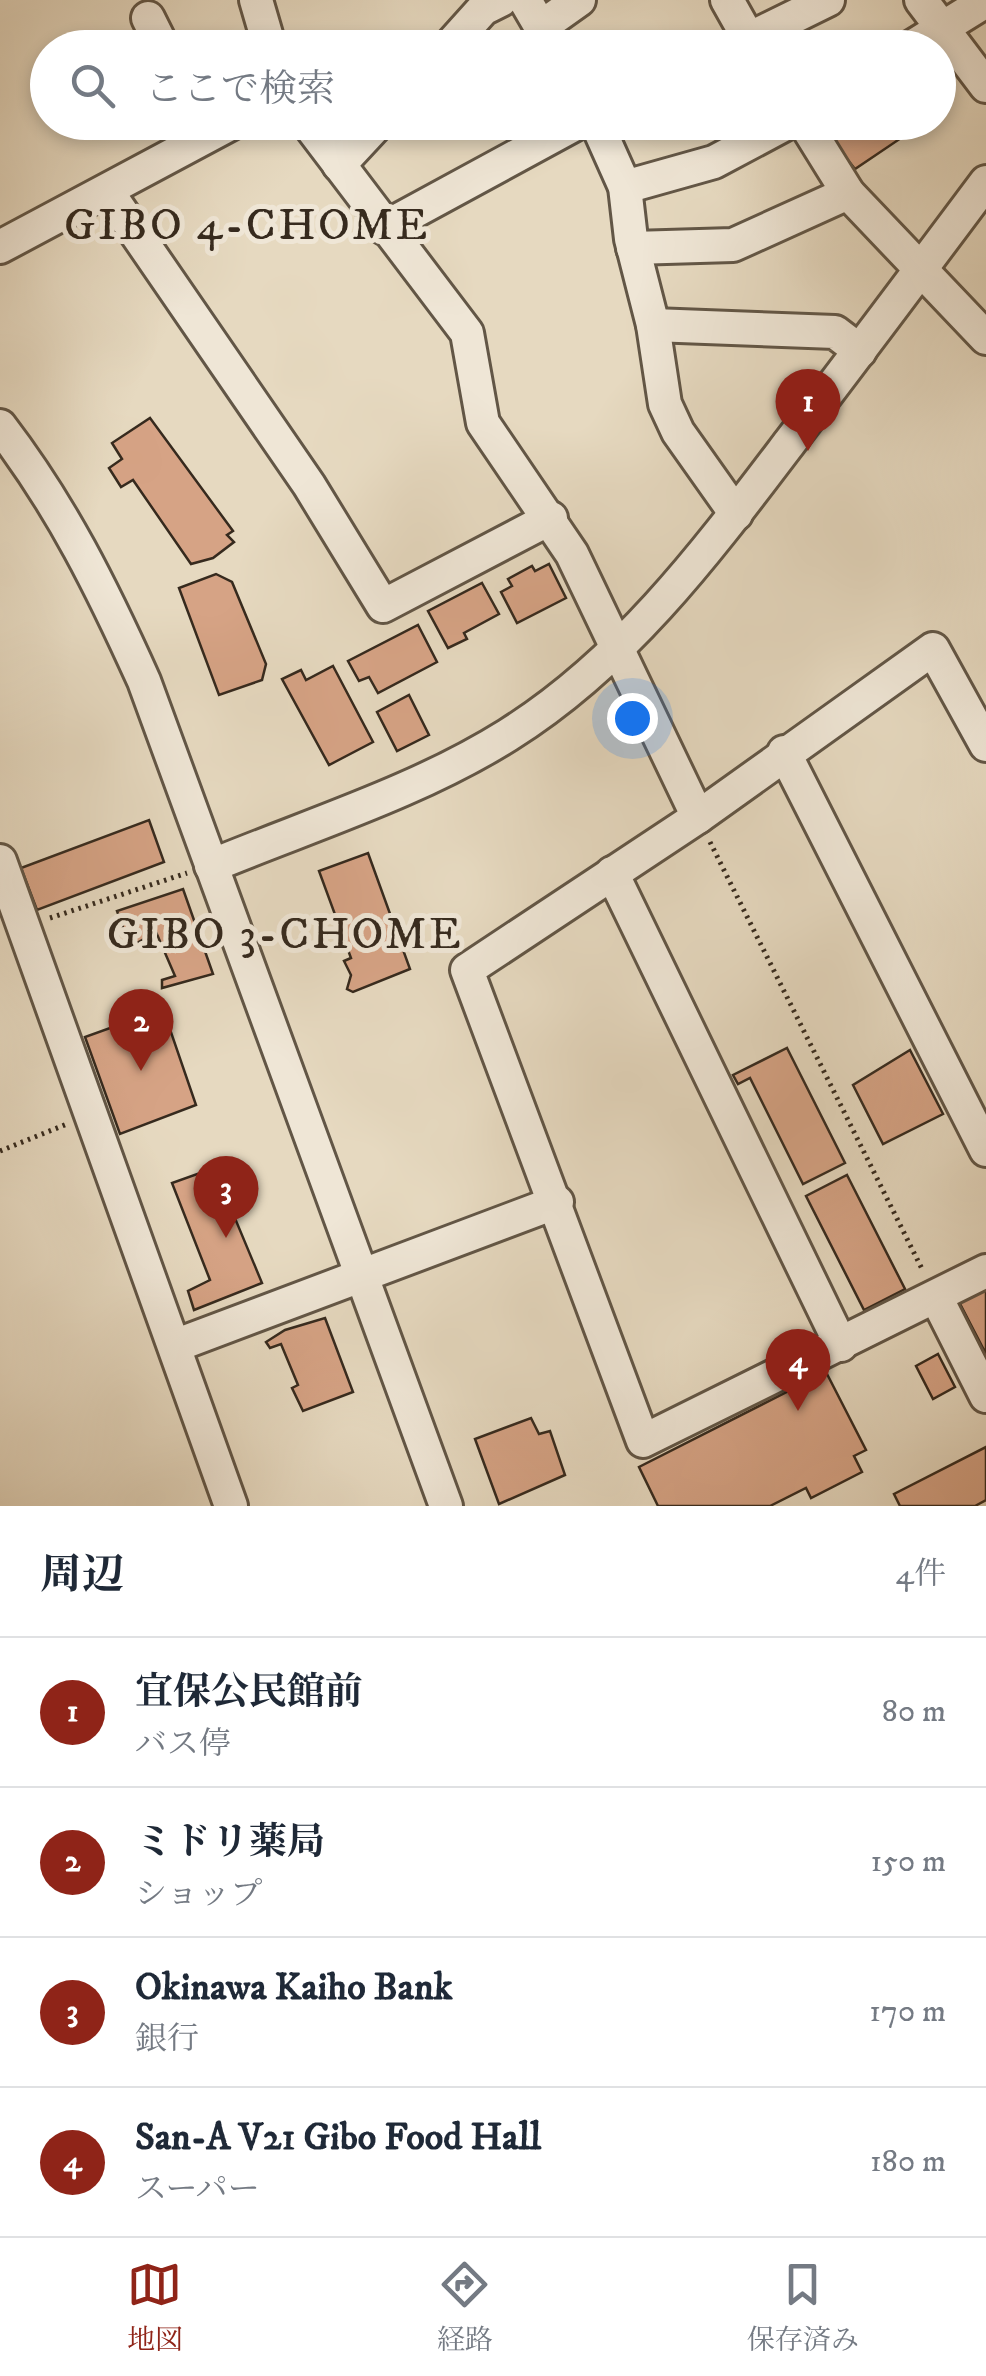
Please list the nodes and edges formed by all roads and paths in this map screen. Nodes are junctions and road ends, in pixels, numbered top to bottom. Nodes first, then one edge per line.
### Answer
1 (256, 0) edge
2 (579, 0) edge
3 (726, 0) edge
4 (828, 0) edge
5 (921, 0) edge
6 (986, 1) edge
7 (486, 3) edge
8 (148, 18) dead end
9 (540, 25) edge
10 (940, 29) joint
11 (154, 30) edge
12 (265, 30) edge
13 (463, 30) edge
14 (738, 30) edge
15 (771, 30) edge
16 (956, 49) edge
17 (986, 86) edge
18 (193, 140) edge
19 (321, 140) edge
20 (363, 140) edge
21 (546, 140) edge
22 (604, 140) edge
23 (755, 140) edge
24 (815, 140) edge
25 (340, 165) junction
26 (986, 182) edge
27 (625, 187) junction
28 (107, 190) junction
29 (848, 194) junction
30 (384, 228) junction
31 (0, 247) edge
32 (633, 248) junction
33 (921, 268) junction
34 (653, 325) junction
35 (986, 338) edge
36 (860, 350) junction
37 (0, 426) edge
38 (736, 514) junction
39 (552, 518) junction
40 (614, 651) junction
41 (986, 745) edge
42 (784, 752) junction
43 (698, 817) junction
44 (0, 860) edge
45 (210, 866) junction
46 (612, 873) junction
47 (24, 927) junction
48 (92, 1114) junction
49 (986, 1150) edge
50 (0, 1151) edge
51 (556, 1202) junction
52 (986, 1271) edge
53 (364, 1274) junction
54 (936, 1297) junction
55 (177, 1344) junction
56 (841, 1345) junction
57 (986, 1396) edge
58 (232, 1506) edge
59 (446, 1506) edge

1 - 12 street
2 - 9 street
3 - 14 street
4 - 15 street
5 - 10 street
6 - 10 street
7 - 13 street
8 - 11 street
16 - 17 street
18 - 28 street
19 - 25 street
20 - 25 street
21 - 30 street
22 - 27 street
23 - 27 street
24 - 29 street
25 - 30 street
26 - 33 street
27 - 32 street
28 - 31 street
28 - 39 street
29 - 32 street
29 - 33 street
30 - 39 street
32 - 34 street
33 - 35 street
33 - 36 street
34 - 36 street
34 - 38 street
36 - 38 street
37 - 45 street
38 - 40 street
39 - 40 street
40 - 43 street
40 - 45 street
41 - 42 street
42 - 43 street
42 - 49 street
43 - 46 street
43 - 54 path
44 - 47 street
45 - 47 path
45 - 53 street
46 - 51 street
46 - 56 street
47 - 48 street
48 - 50 path
48 - 55 street
51 - 53 street
51 - 56 street
52 - 54 street
53 - 55 street
53 - 59 street
54 - 56 street
54 - 57 street
55 - 58 street

